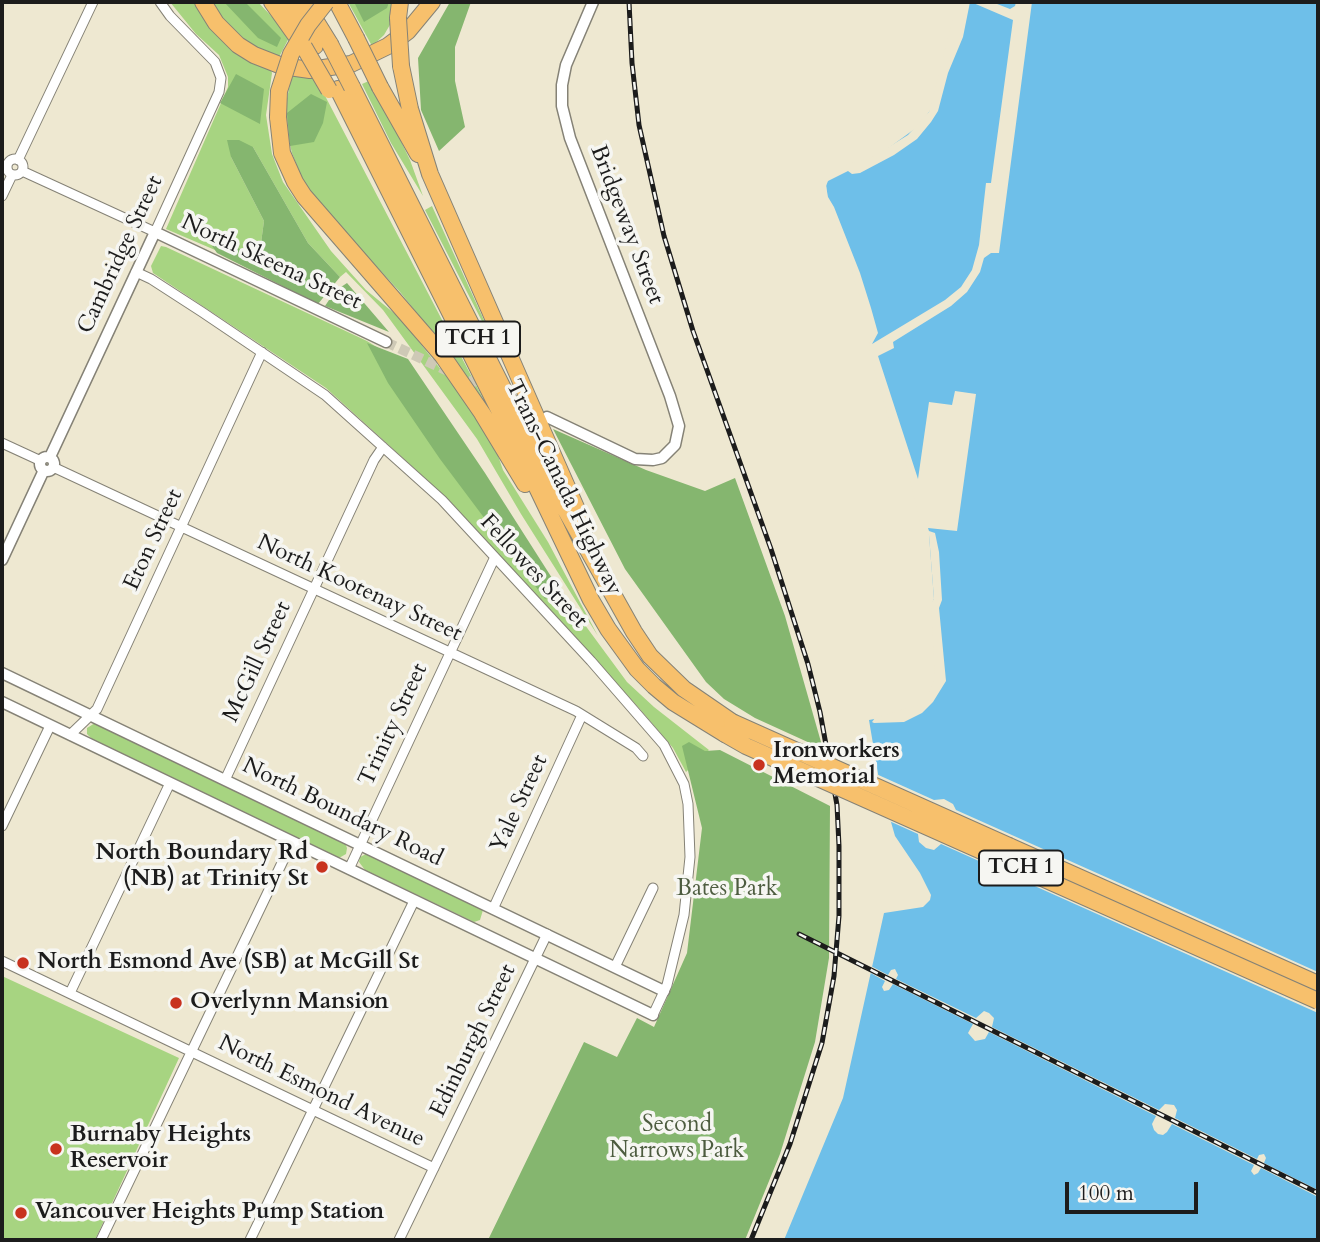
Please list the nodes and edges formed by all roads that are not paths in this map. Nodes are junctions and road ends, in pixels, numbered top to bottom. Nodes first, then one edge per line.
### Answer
1 (93, 2) edge
2 (160, 2) edge
3 (203, 2) edge
4 (272, 2) edge
5 (287, 2) edge
6 (304, 2) edge
7 (326, 2) edge
8 (337, 2) edge
9 (432, 2) edge
10 (593, 2) edge
11 (399, 10) edge
12 (316, 46) junction
13 (340, 89) junction
14 (18, 160) junction
15 (5, 163) edge
16 (22, 171) junction
17 (430, 174) junction
18 (12, 175) junction
19 (2, 196) edge
20 (155, 232) junction
21 (136, 272) junction
22 (386, 342) tunnel mouth
23 (262, 352) junction
24 (547, 417) dead end
25 (2, 443) edge
26 (383, 447) junction
27 (47, 464) junction
28 (181, 527) junction
29 (2, 559) edge
30 (494, 559) junction
31 (313, 589) junction
32 (610, 589) junction
33 (591, 600) junction
34 (449, 652) junction
35 (2, 673) edge
36 (2, 702) edge
37 (90, 715) junction
38 (582, 715) junction
39 (50, 726) junction
40 (729, 728) junction
41 (70, 735) junction
42 (643, 756) dead end
43 (225, 780) junction
44 (170, 783) junction
45 (2, 826) edge
46 (292, 842) junction
47 (360, 845) junction
48 (349, 869) junction
49 (653, 888) dead end
50 (414, 901) junction
51 (493, 909) junction
52 (547, 934) junction
53 (535, 959) junction
54 (2, 961) edge
55 (615, 967) junction
56 (1318, 984) edge
57 (664, 991) junction
58 (70, 993) junction
59 (1318, 1001) edge
60 (653, 1015) joint
61 (192, 1051) junction
62 (314, 1110) junction
63 (434, 1168) junction
64 (102, 1240) edge
65 (250, 1240) edge
66 (400, 1240) edge

1 - 14 street
2 - 20 street, Cambridge Street
3 - 9 highway
4 - 12 highway
5 - 12 highway, Trans-Canada Highway / TCH 1
6 - 12 highway, Trans-Canada Highway / TCH 1
7 - 33 highway, bridge
8 - 17 highway, bridge
10 - 24 street, Bridgeway Street
11 - 17 highway, bridge
12 - 13 highway, Trans-Canada Highway / TCH 1
13 - 32 highway, Trans-Canada Highway / TCH 1
13 - 33 highway, Trans-Canada Highway / TCH 1
14 - 15 street
14 - 16 street
15 - 18 street
16 - 18 street
16 - 20 street, North Skeena Street
17 - 32 highway
18 - 19 street
20 - 21 street, Cambridge Street
20 - 22 street, North Skeena Street
21 - 23 street, Fellowes Street
21 - 27 street, Cambridge Street
23 - 26 street, Fellowes Street
23 - 28 street, Eton Street
25 - 27 street, North Kootenay Street
26 - 30 street, Fellowes Street
26 - 31 street, McGill Street
27 - 28 street, North Kootenay Street
27 - 29 street, Cambridge Street
28 - 31 street, North Kootenay Street
28 - 37 street, Eton Street
30 - 34 street, Trinity Street
30 - 57 street, Fellowes Street
31 - 34 street, North Kootenay Street
31 - 43 street, McGill Street
32 - 40 highway, Trans-Canada Highway / TCH 1
33 - 40 highway, Trans-Canada Highway / TCH 1
34 - 38 street, North Kootenay Street
34 - 47 street, Trinity Street
35 - 37 street, North Boundary Road
36 - 39 street, North Boundary Road
37 - 41 street, Eton Street
37 - 43 street, North Boundary Road
38 - 42 street, North Kootenay Street
38 - 51 street, Yale Street
39 - 41 street, North Boundary Road
39 - 45 street
40 - 56 highway, TCH 1, bridge
40 - 59 highway, TCH 1, bridge
41 - 44 street, North Boundary Road
43 - 47 street, North Boundary Road
44 - 46 street, North Boundary Road
44 - 58 street
46 - 48 street, North Boundary Road
46 - 61 street
47 - 48 street, Trinity Street
47 - 51 street, North Boundary Road
48 - 50 street, North Boundary Road
49 - 55 street
50 - 53 street, North Boundary Road
50 - 62 street
51 - 52 street, North Boundary Road
52 - 53 street, Edinburgh Street
52 - 55 street, North Boundary Road
53 - 60 street, North Boundary Road
53 - 63 street, Edinburgh Street
54 - 58 street, North Esmond Avenue
55 - 57 street, North Boundary Road
57 - 60 street, Fellowes Street
58 - 61 street, North Esmond Avenue
61 - 62 street, North Esmond Avenue
61 - 64 street
62 - 63 street, North Esmond Avenue
62 - 65 street
63 - 66 street, Edinburgh Street

